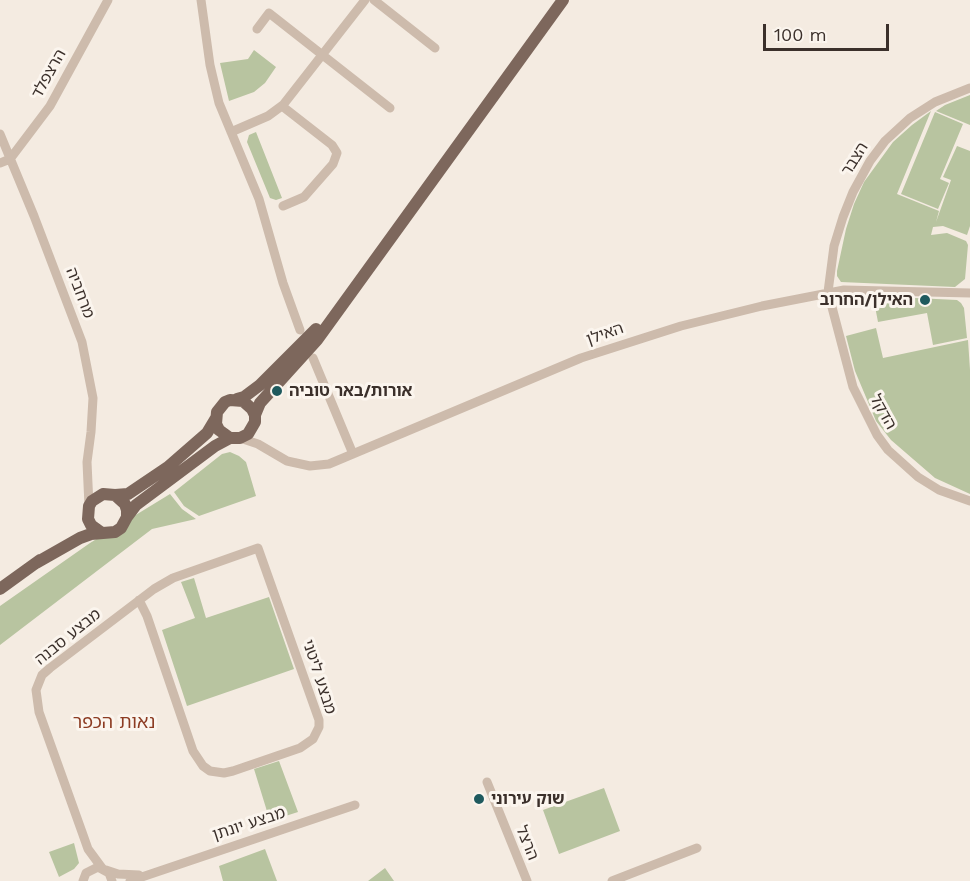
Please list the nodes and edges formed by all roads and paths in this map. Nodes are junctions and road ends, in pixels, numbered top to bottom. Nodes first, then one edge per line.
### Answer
1 (108, 0) edge
2 (201, 0) edge
3 (365, 0) edge
4 (374, 0) edge
5 (564, 0) edge
6 (257, 29) dead end
7 (435, 48) dead end
8 (322, 55) junction
9 (970, 88) edge
10 (282, 106) junction
11 (390, 108) dead end
12 (231, 132) junction
13 (0, 134) edge
14 (10, 159) junction
15 (0, 163) edge
16 (283, 207) dead end
17 (394, 236) junction
18 (828, 292) junction
19 (970, 293) edge
20 (300, 330) dead end
21 (313, 358) dead end
22 (237, 399) junction
23 (216, 418) junction
24 (254, 420) junction
25 (235, 438) junction
26 (269, 450) junction
27 (353, 454) junction
28 (87, 470) junction
29 (112, 495) junction
30 (970, 501) edge
31 (88, 510) junction
32 (127, 517) junction
33 (102, 533) junction
34 (258, 548) joint
35 (36, 563) junction
36 (0, 589) edge
37 (139, 600) junction
38 (487, 782) dead end
39 (355, 805) dead end
40 (82, 832) junction
41 (697, 848) dead end
42 (104, 869) junction
43 (153, 872) junction
44 (85, 876) edge
45 (76, 881) edge
46 (112, 881) edge
47 (130, 881) edge
48 (527, 881) edge
49 (612, 881) edge

1 - 14 street, הרצפלד
2 - 12 street
3 - 8 street
4 - 7 street
5 - 17 main road
6 - 8 street
8 - 10 street
8 - 11 street
9 - 18 street, הצבר
10 - 12 street
10 - 16 street
12 - 20 street
13 - 14 street, מרחביה
14 - 15 street
14 - 28 street, מרחביה
17 - 22 main road
17 - 24 main road
18 - 19 street, האילן
18 - 27 street, האילן
18 - 30 street, הדקל
21 - 27 street
22 - 23 main road
22 - 24 main road
23 - 25 main road
23 - 29 main road
24 - 25 main road
24 - 26 street
25 - 26 street, האילן
25 - 32 main road
26 - 27 street, האילן
28 - 29 street
28 - 31 street, מרחביה
29 - 31 main road
29 - 32 main road
31 - 33 main road
31 - 35 main road
32 - 33 main road
33 - 35 main road
34 - 37 street, מבצע סבנה
34 - 37 street, מבצע ליטני
35 - 36 main road
37 - 40 street, מבצע סבנה
38 - 48 street, הרצל
39 - 43 street, מבצע יונתן
40 - 42 street, מבצע סבנה
40 - 44 street, מבצע סבנה
41 - 49 street
42 - 43 street, מבצע יונתן
42 - 44 street
42 - 46 street, מבצע סבנה
43 - 47 street, מבצע יונתן
44 - 45 street

